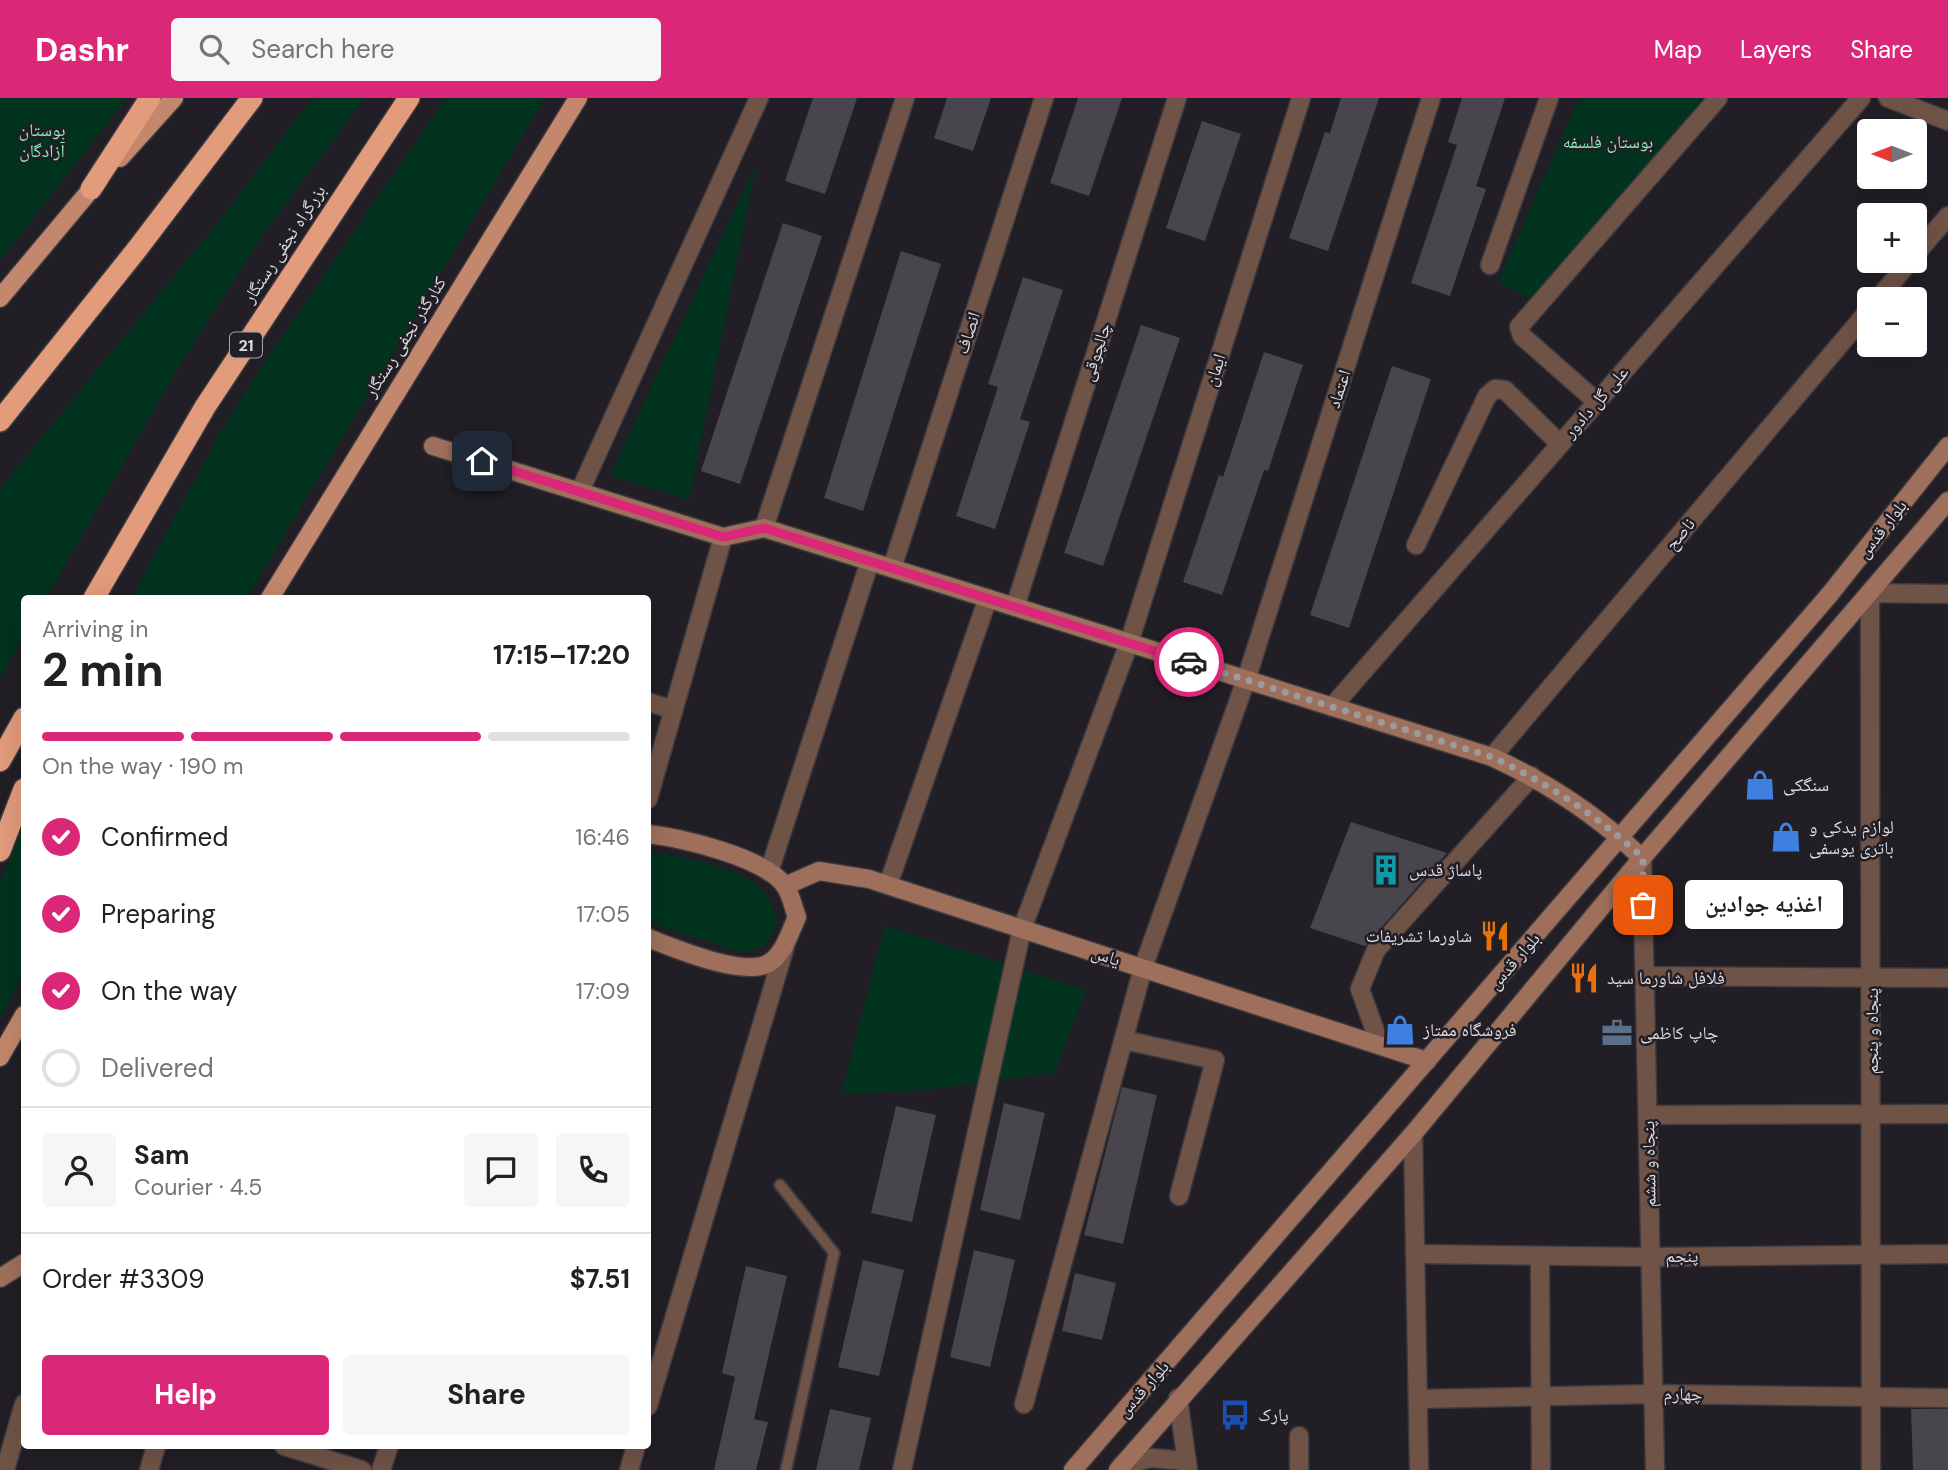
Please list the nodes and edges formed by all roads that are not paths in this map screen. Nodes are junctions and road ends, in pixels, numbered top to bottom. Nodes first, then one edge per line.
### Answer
1 (150, 98) edge
2 (174, 98) edge
3 (252, 98) edge
4 (409, 98) edge
5 (578, 98) edge
6 (759, 98) edge
7 (905, 98) edge
8 (1044, 98) edge
9 (1177, 98) edge
10 (1301, 98) edge
11 (1431, 98) edge
12 (1549, 98) edge
13 (1718, 98) edge
14 (1861, 98) edge
15 (1888, 98) edge
16 (1948, 121) edge
17 (91, 189) junction
18 (1948, 216) edge
19 (1927, 241) edge
20 (1490, 265) dead end
21 (1900, 273) edge
22 (1888, 287) edge
23 (0, 298) edge
24 (1857, 324) edge
25 (1597, 402) junction
26 (0, 421) edge
27 (1560, 444) junction
28 (433, 446) dead end
29 (1948, 446) edge
30 (580, 491) junction
31 (1948, 501) edge
32 (764, 528) junction
33 (723, 537) junction
34 (1416, 545) dead end
35 (870, 561) junction
36 (892, 568) junction
37 (1870, 593) junction
38 (1948, 594) edge
39 (98, 595) edge
40 (272, 595) edge
41 (988, 598) junction
42 (1014, 607) junction
43 (1129, 643) junction
44 (1246, 680) junction
45 (651, 703) edge
46 (1332, 707) junction
47 (671, 709) junction
48 (21, 723) edge
49 (1492, 757) junction
50 (0, 761) edge
51 (1532, 776) junction
52 (651, 787) edge
53 (21, 797) edge
54 (651, 835) edge
55 (1622, 838) junction
56 (0, 851) edge
57 (1643, 858) junction
58 (769, 872) junction
59 (888, 885) junction
60 (785, 886) junction
61 (1022, 929) junction
62 (651, 939) edge
63 (785, 946) junction
64 (1143, 968) junction
65 (1645, 976) junction
66 (1948, 978) edge
67 (1871, 979) junction
68 (21, 1020) edge
69 (1124, 1040) junction
70 (1380, 1045) junction
71 (0, 1057) edge
72 (1427, 1060) junction
73 (1948, 1114) edge
74 (1648, 1115) junction
75 (1872, 1115) junction
76 (1413, 1134) junction
77 (780, 1185) dead end
78 (1179, 1196) dead end
79 (1416, 1254) junction
80 (1948, 1254) edge
81 (1872, 1255) junction
82 (1541, 1256) junction
83 (1650, 1257) junction
84 (21, 1265) edge
85 (0, 1278) edge
86 (1654, 1394) junction
87 (651, 1396) edge
88 (1541, 1396) junction
89 (1178, 1398) junction
90 (1870, 1398) junction
91 (1948, 1398) edge
92 (1418, 1399) junction
93 (1024, 1404) dead end
94 (21, 1414) edge
95 (1299, 1436) dead end
96 (155, 1449) edge
97 (294, 1449) edge
98 (388, 1449) edge
99 (635, 1449) edge
100 (1188, 1465) edge
101 (1120, 1468) edge
102 (5, 1470) edge
103 (149, 1470) edge
104 (362, 1470) edge
105 (381, 1470) edge
106 (629, 1470) edge
107 (786, 1470) edge
108 (902, 1470) edge
109 (1073, 1470) edge
110 (1299, 1470) edge
111 (1419, 1470) edge
112 (1541, 1470) edge
113 (1655, 1470) edge
114 (1871, 1470) edge

1 - 17 highway
2 - 17 main road
3 - 26 highway
4 - 39 highway, بزرگراه نجفی رستگار / 21
5 - 40 main road, کنارگذر نجفی رستگار
6 - 30 street
7 - 32 street
8 - 36 street, انصاف
9 - 42 street, چالچوقی
10 - 43 street, ایمان
11 - 44 street, اعتماد
12 - 20 street
13 - 25 street
14 - 25 street, علی گل دادور
15 - 16 street
17 - 23 main road
18 - 19 street
21 - 22 street
24 - 49 street, ناصح
25 - 27 street, علی گل دادور
27 - 34 street
27 - 46 street, علی گل دادور
28 - 30 main road
29 - 55 main road, بلوار قدس
30 - 33 main road
31 - 37 main road, بلوار قدس
32 - 33 main road
32 - 35 main road
33 - 47 street
35 - 36 main road
35 - 58 street
36 - 41 main road
37 - 38 street
37 - 57 main road, بلوار قدس
37 - 67 street, پنجاه و پنجم
41 - 42 main road
41 - 59 street
42 - 43 main road
43 - 44 main road
43 - 61 street, ایمان
44 - 46 main road
44 - 64 street
45 - 47 street
46 - 49 main road
47 - 52 street
48 - 50 highway
49 - 51 main road
51 - 55 main road
51 - 70 street
53 - 56 highway
54 - 58 main road
55 - 57 main road
55 - 72 main road, بلوار قدس
57 - 65 street, پنجاه و ششم
57 - 76 main road, بلوار قدس
58 - 60 main road
59 - 60 main road, یاس
59 - 61 main road, یاس
60 - 63 main road
61 - 64 main road, یاس
61 - 108 street, ایمان
62 - 63 main road
63 - 87 street
64 - 69 street
64 - 70 main road, یاس
65 - 67 street
65 - 74 street, پنجاه و ششم
66 - 67 street
67 - 75 street, پنجاه و پنجم
68 - 71 main road
69 - 78 street
69 - 93 street
70 - 72 main road, یاس
72 - 109 main road, بلوار قدس
73 - 75 street
74 - 75 street
74 - 83 street, پنجاه و ششم
75 - 81 street, پنجاه و پنجم
76 - 79 street
76 - 89 main road, بلوار قدس
77 - 107 lane
79 - 82 street, پنجم
79 - 92 street
80 - 81 street, پنجم
81 - 83 street, پنجم
81 - 90 street, پنجاه و پنجم
82 - 83 street, پنجم
82 - 88 street
83 - 86 street, پنجاه و ششم
84 - 85 main road
86 - 88 street, چهارم
86 - 90 street, چهارم
86 - 113 street, پنجاه و ششم
88 - 92 street, چهارم
88 - 112 street
89 - 100 street
89 - 101 main road, بلوار قدس
90 - 91 street, چهارم
90 - 114 street, پنجاه و پنجم
92 - 111 street
94 - 102 street
95 - 110 street
96 - 103 street
97 - 104 street
98 - 105 street
99 - 106 street
100 - 101 street

